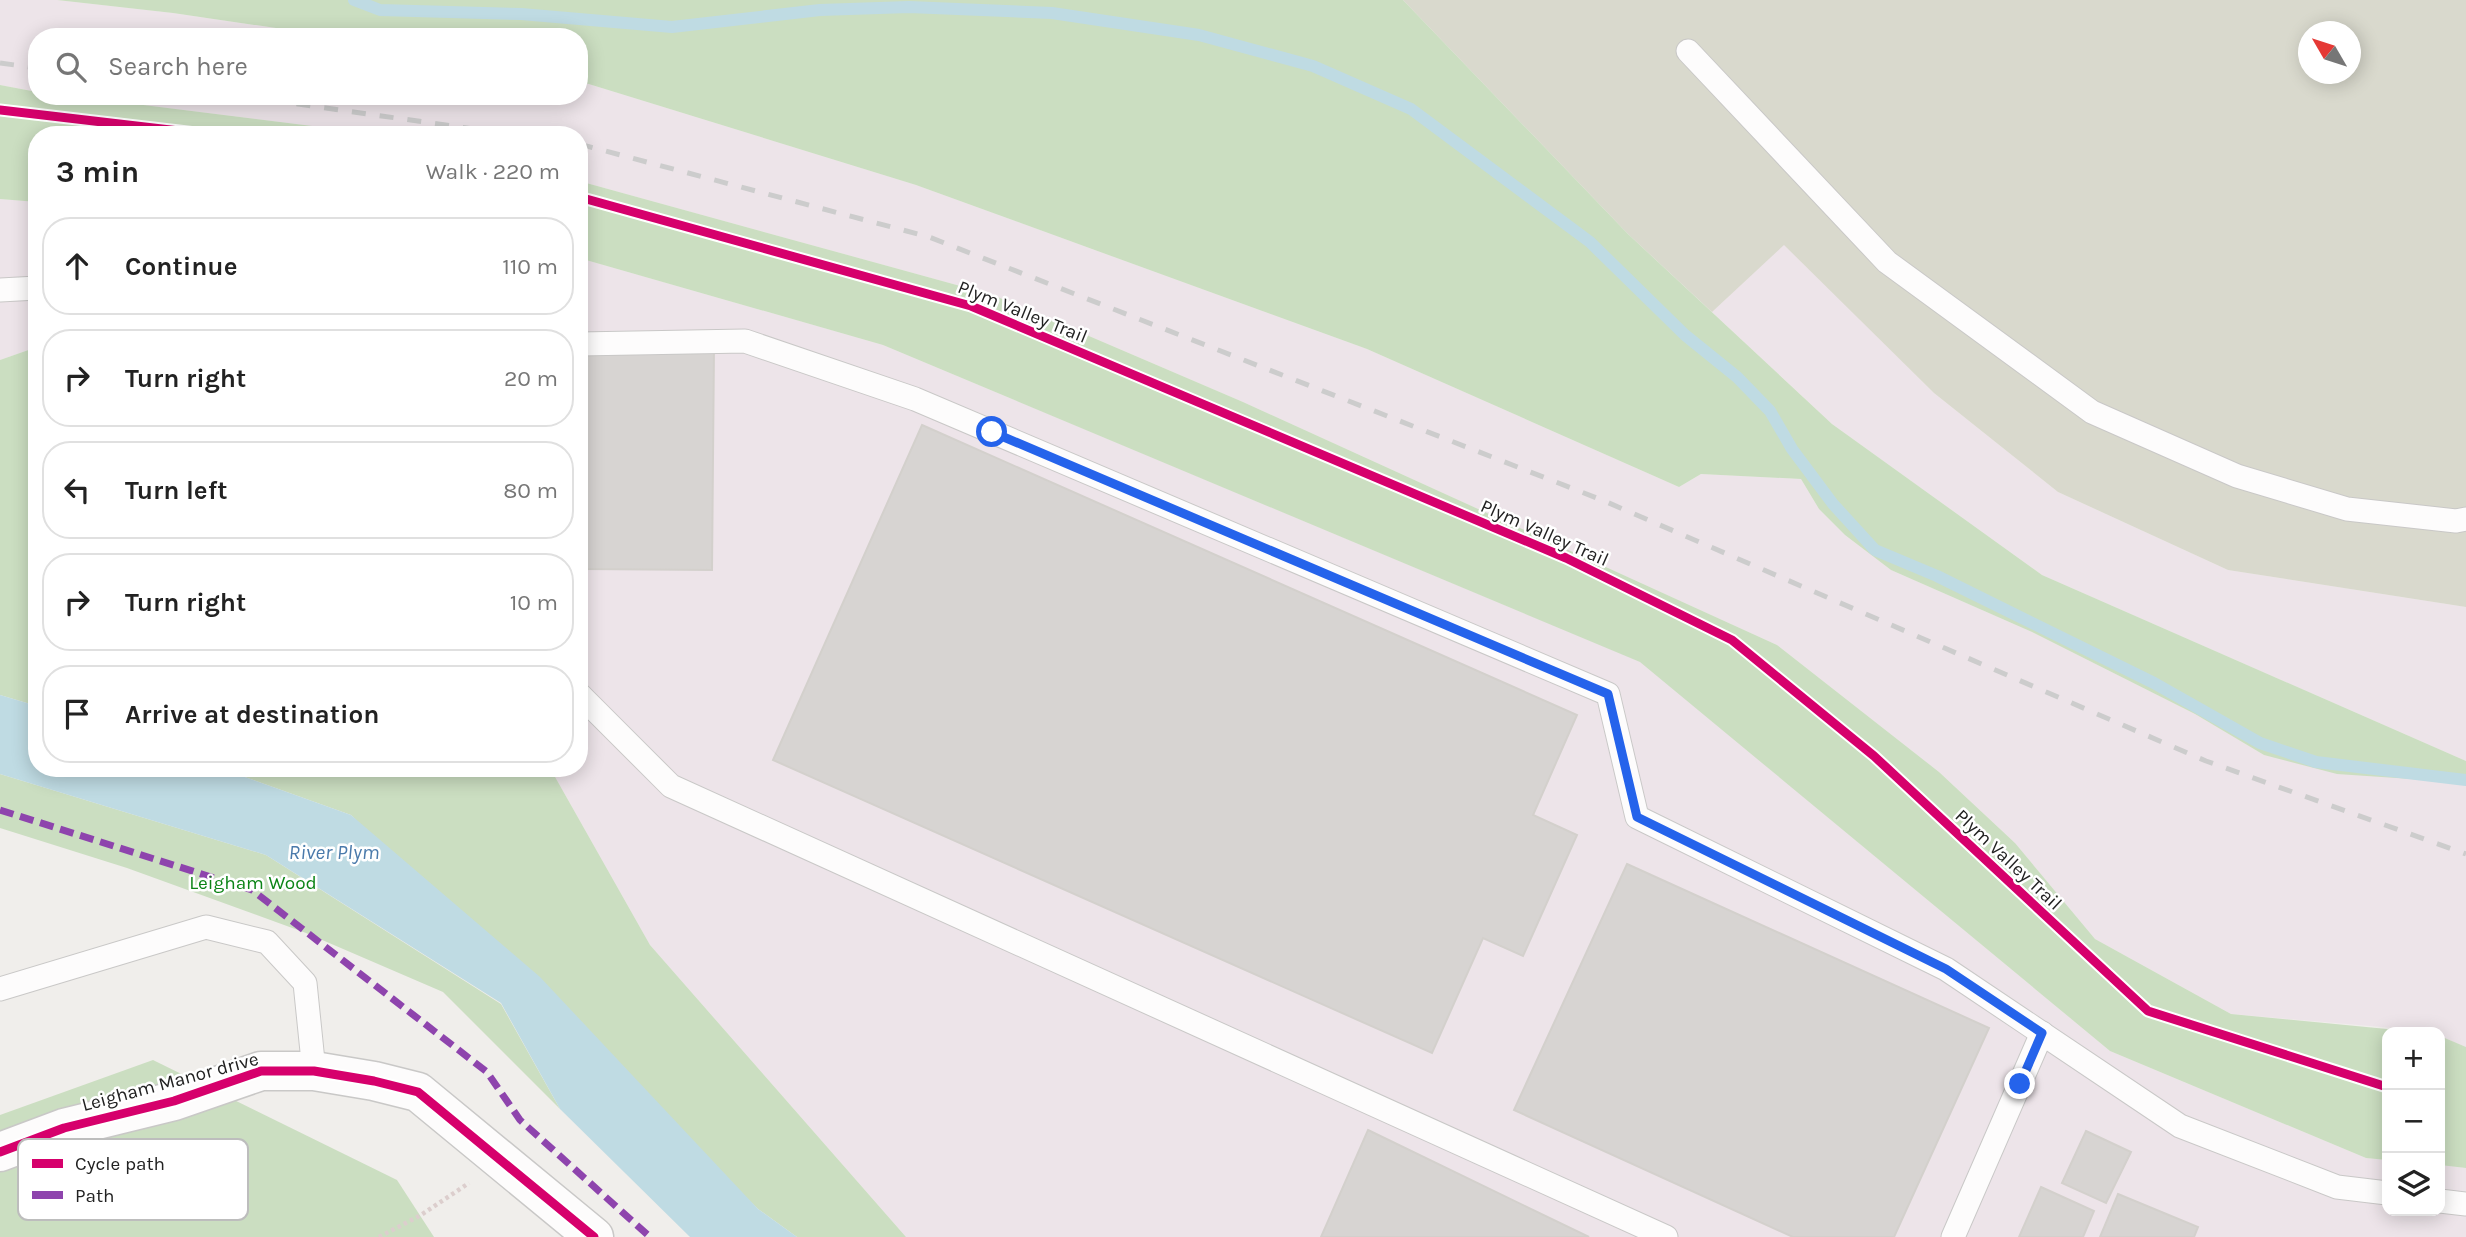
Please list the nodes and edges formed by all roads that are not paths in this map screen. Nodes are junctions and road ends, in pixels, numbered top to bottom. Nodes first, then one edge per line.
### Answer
1 (1688, 51) dead end
2 (28, 288) edge
3 (0, 290) edge
4 (588, 344) edge
5 (2466, 519) edge
6 (588, 703) edge
7 (0, 989) edge
8 (2042, 1033) junction
9 (314, 1071) junction
10 (35, 1139) edge
11 (18, 1145) edge
12 (0, 1152) edge
13 (2382, 1193) edge
14 (2445, 1201) edge
15 (2466, 1204) edge
16 (594, 1237) edge
17 (1667, 1237) edge
18 (1953, 1237) edge

1 - 5 lane
2 - 3 lane
4 - 8 lane
6 - 17 lane
7 - 9 lane
8 - 13 lane
8 - 18 lane
9 - 10 street, Leigham Manor drive
9 - 16 street, Leigham Manor drive
11 - 12 street, Leigham Manor drive
14 - 15 lane

